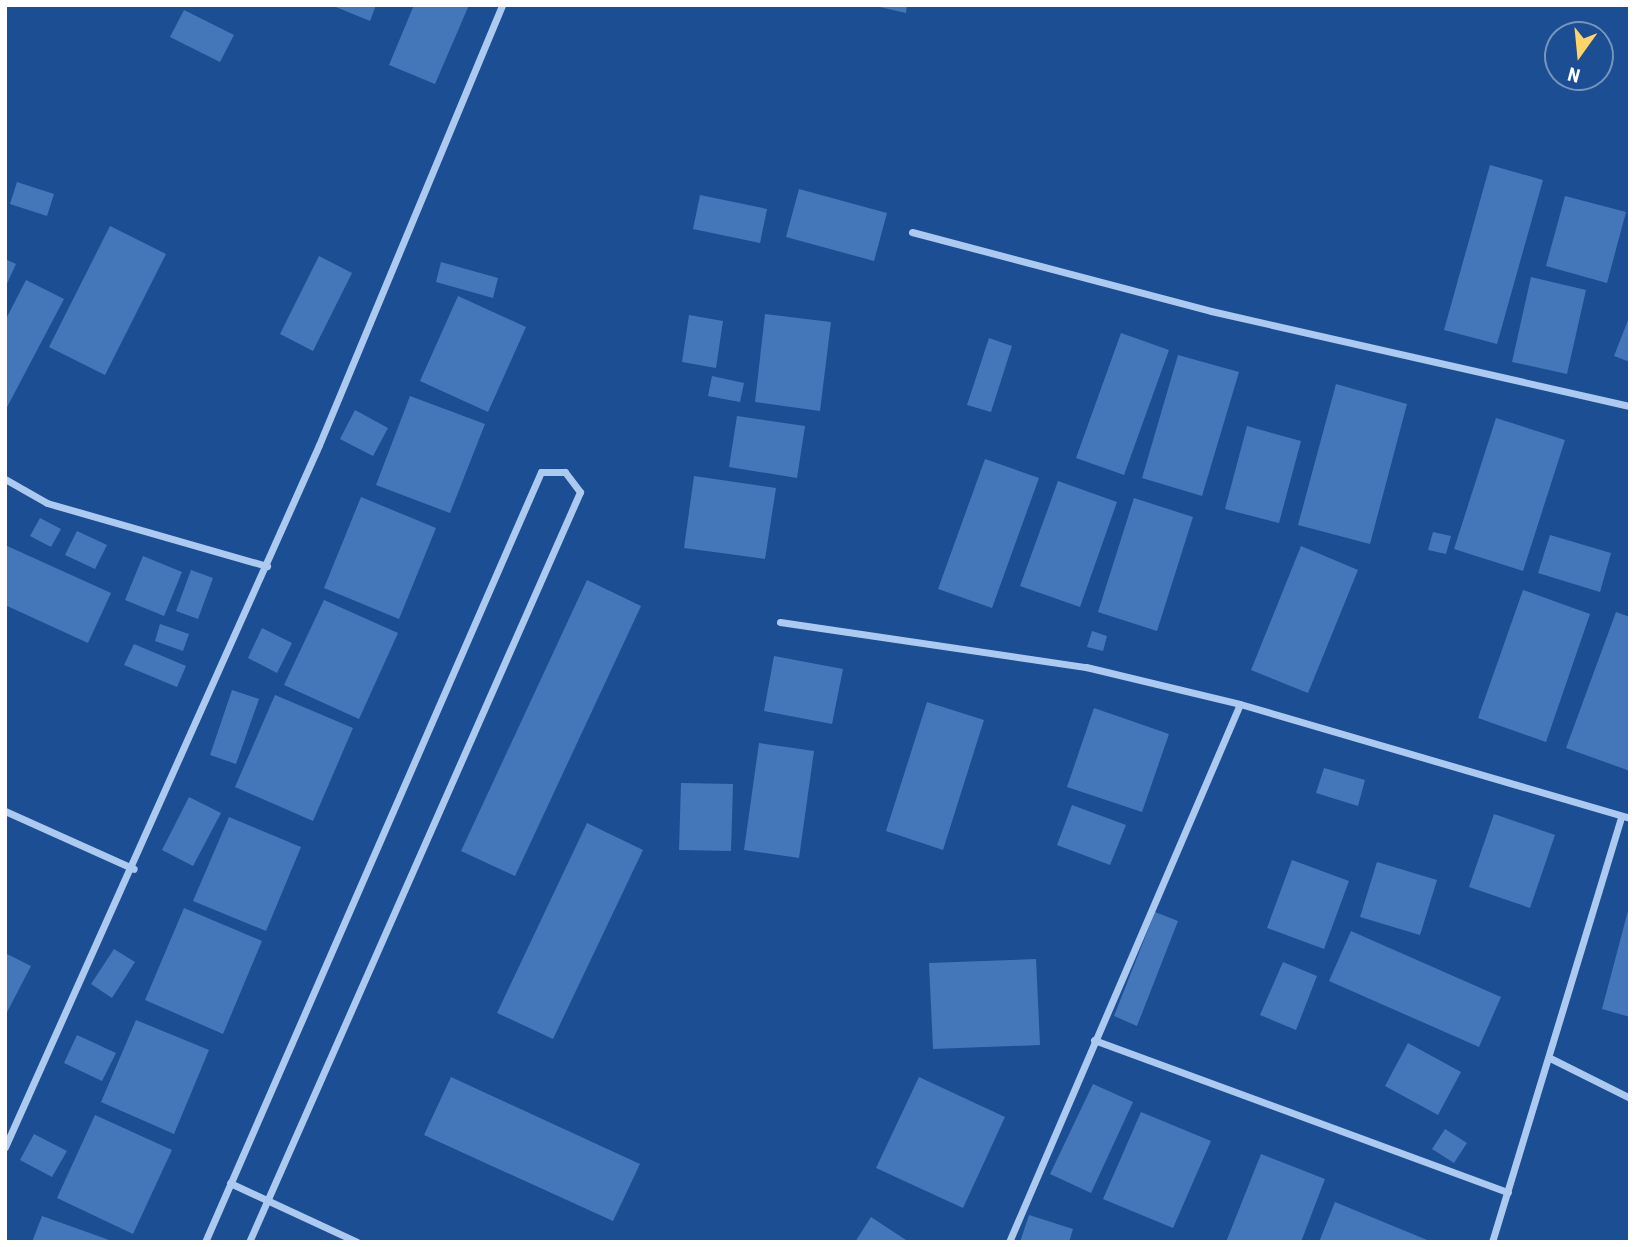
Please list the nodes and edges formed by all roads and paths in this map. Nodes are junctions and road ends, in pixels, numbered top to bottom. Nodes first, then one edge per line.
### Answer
1 (502, 5) edge
2 (912, 232) dead end
3 (1630, 405) edge
4 (5, 479) edge
5 (267, 566) junction
6 (780, 622) dead end
7 (1240, 704) junction
8 (5, 811) edge
9 (1625, 817) edge
10 (134, 869) junction
11 (1094, 1040) junction
12 (1552, 1059) junction
13 (1630, 1098) edge
14 (5, 1147) edge
15 (230, 1183) junction
16 (1508, 1192) junction
17 (267, 1200) junction
18 (205, 1242) edge
19 (249, 1242) edge
20 (357, 1242) edge
21 (1009, 1242) edge
22 (1492, 1242) edge

1 - 5 street
2 - 3 street
4 - 5 street
5 - 10 street
6 - 7 street
7 - 9 street
7 - 11 street
8 - 10 street
9 - 12 street
10 - 14 street
11 - 16 street
11 - 21 street
12 - 13 street
12 - 16 street
15 - 17 street
15 - 17 street
15 - 18 street
16 - 22 street
17 - 19 street
17 - 20 street

